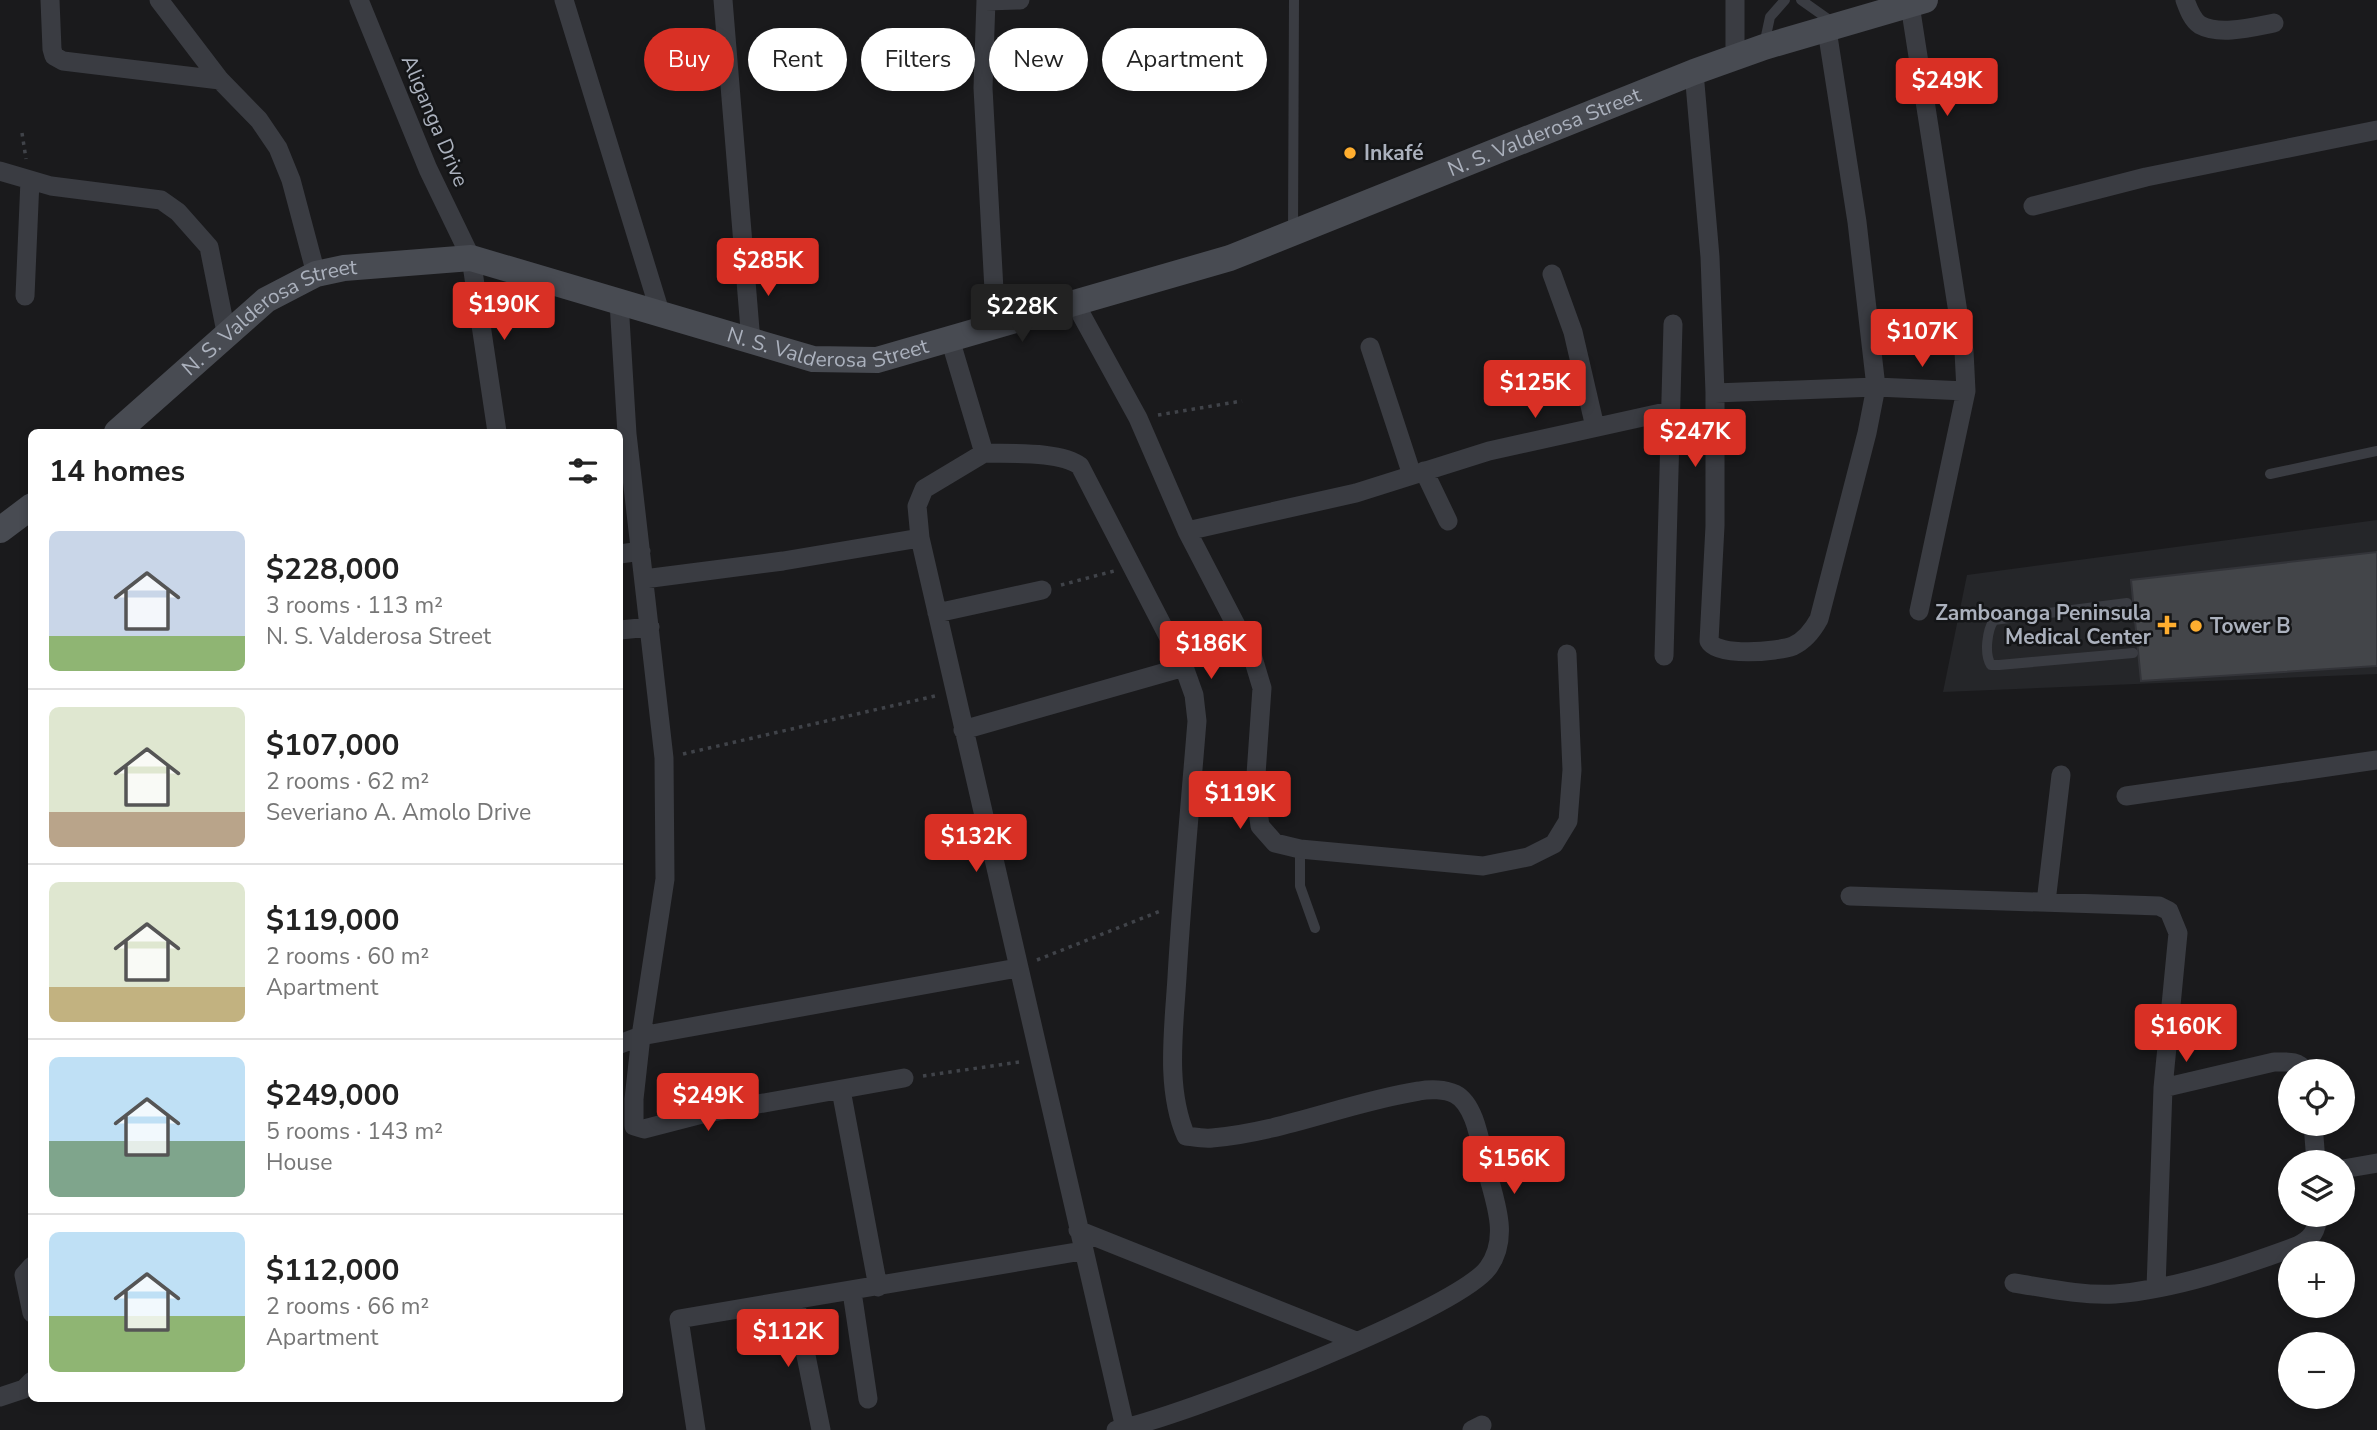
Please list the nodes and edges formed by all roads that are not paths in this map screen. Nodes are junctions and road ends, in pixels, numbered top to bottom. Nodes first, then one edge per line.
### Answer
1 (50, 0) edge
2 (159, 0) edge
3 (359, 0) edge
4 (564, 0) edge
5 (723, 0) edge
6 (1020, 0) edge
7 (1294, 0) edge
8 (1735, 0) edge
9 (1785, 0) edge
10 (1801, 0) edge
11 (2185, 0) edge
12 (986, 1) edge
13 (1917, 2) edge
14 (2274, 23) dead end
15 (1832, 28) junction
16 (1764, 47) junction
17 (1735, 57) junction
18 (1693, 72) junction
19 (220, 80) junction
20 (2377, 130) edge
21 (0, 171) edge
22 (30, 180) junction
23 (2033, 206) dead end
24 (1293, 233) junction
25 (471, 258) junction
26 (316, 274) junction
27 (1552, 274) dead end
28 (25, 296) dead end
29 (619, 302) junction
30 (1076, 305) junction
31 (660, 312) junction
32 (1673, 324) dead end
33 (996, 327) junction
34 (226, 332) junction
35 (950, 340) junction
36 (751, 342) junction
37 (1370, 347) dead end
38 (1876, 387) junction
39 (1966, 391) junction
40 (1715, 393) junction
41 (1670, 411) junction
42 (1595, 427) junction
43 (120, 429) edge
44 (497, 429) edge
45 (2377, 451) edge
46 (984, 453) junction
47 (1418, 473) junction
48 (2270, 474) dead end
49 (28, 509) edge
50 (1448, 521) dead end
51 (0, 530) edge
52 (1187, 531) junction
53 (920, 538) junction
54 (641, 551) junction
55 (623, 554) edge
56 (644, 579) junction
57 (1042, 590) road end
58 (2127, 603) dead end
59 (1919, 611) dead end
60 (937, 613) junction
61 (650, 628) junction
62 (623, 630) edge
63 (2133, 653) dead end
64 (1567, 654) dead end
65 (1664, 656) dead end
66 (1184, 667) junction
67 (963, 730) junction
68 (2377, 760) edge
69 (2061, 775) dead end
70 (2126, 796) dead end
71 (1300, 849) junction
72 (1850, 896) dead end
73 (2046, 902) junction
74 (1315, 928) dead end
75 (1017, 968) junction
76 (642, 1036) junction
77 (623, 1043) edge
78 (2278, 1062) edge
79 (904, 1078) road end
80 (2164, 1087) junction
81 (841, 1090) junction
82 (2377, 1163) edge
83 (2355, 1167) edge
84 (2317, 1227) edge
85 (1078, 1230) junction
86 (1082, 1251) junction
87 (28, 1270) edge
88 (2014, 1283) dead end
89 (878, 1287) junction
90 (2156, 1288) junction
91 (852, 1292) junction
92 (28, 1294) edge
93 (795, 1301) junction
94 (1356, 1340) junction
95 (28, 1385) edge
96 (0, 1397) edge
97 (868, 1399) dead end
98 (1148, 1426) edge
99 (1120, 1429) edge
100 (696, 1430) edge
101 (821, 1430) edge

1 - 19 street
2 - 19 street
3 - 25 street, Aliganga Drive
4 - 31 street
5 - 36 street
6 - 12 street
7 - 24 lane
8 - 17 street
9 - 16 lane
10 - 15 lane
11 - 14 street
12 - 33 street
13 - 15 main road, N. S. Valderosa Street
13 - 39 street
15 - 16 main road, N. S. Valderosa Street
15 - 38 street
16 - 17 main road, N. S. Valderosa Street
17 - 18 main road, N. S. Valderosa Street
18 - 24 main road, N. S. Valderosa Street
18 - 40 street
19 - 26 street
20 - 23 street
21 - 22 street
22 - 28 street
22 - 34 street
24 - 30 main road, N. S. Valderosa Street
25 - 26 main road, N. S. Valderosa Street
25 - 29 main road, N. S. Valderosa Street
25 - 44 street, Aliganga Drive
26 - 34 main road, N. S. Valderosa Street
27 - 42 street
29 - 31 main road, N. S. Valderosa Street
29 - 54 street
30 - 33 main road, N. S. Valderosa Street
30 - 52 street
31 - 36 main road, N. S. Valderosa Street
32 - 41 street
33 - 35 main road, N. S. Valderosa Street
34 - 43 main road, N. S. Valderosa Street
35 - 36 main road, N. S. Valderosa Street
35 - 46 street
37 - 47 street
38 - 39 street
38 - 40 street
38 - 40 street
39 - 59 street
41 - 42 street
41 - 65 street
42 - 47 street
45 - 48 lane
46 - 53 street
46 - 66 street
47 - 50 street
47 - 52 street
49 - 51 main road
52 - 71 street
53 - 56 street
53 - 60 street
54 - 55 street
54 - 56 street
56 - 61 street
57 - 60 street
58 - 63 lane
60 - 67 street
61 - 62 street
61 - 76 street
64 - 71 street
66 - 67 street
66 - 94 street
67 - 75 street
68 - 70 street
69 - 73 street
71 - 74 lane
72 - 73 street
73 - 80 street
75 - 76 street
75 - 85 street
76 - 77 street
76 - 81 street
78 - 80 street
79 - 81 street
80 - 90 street
81 - 89 street
82 - 83 street
84 - 90 street
85 - 86 street
85 - 94 street
86 - 89 street
86 - 99 street
87 - 92 street
88 - 90 street
89 - 91 street
91 - 93 street
91 - 97 street
93 - 100 street
93 - 101 street
94 - 98 street
95 - 96 street
98 - 99 street

